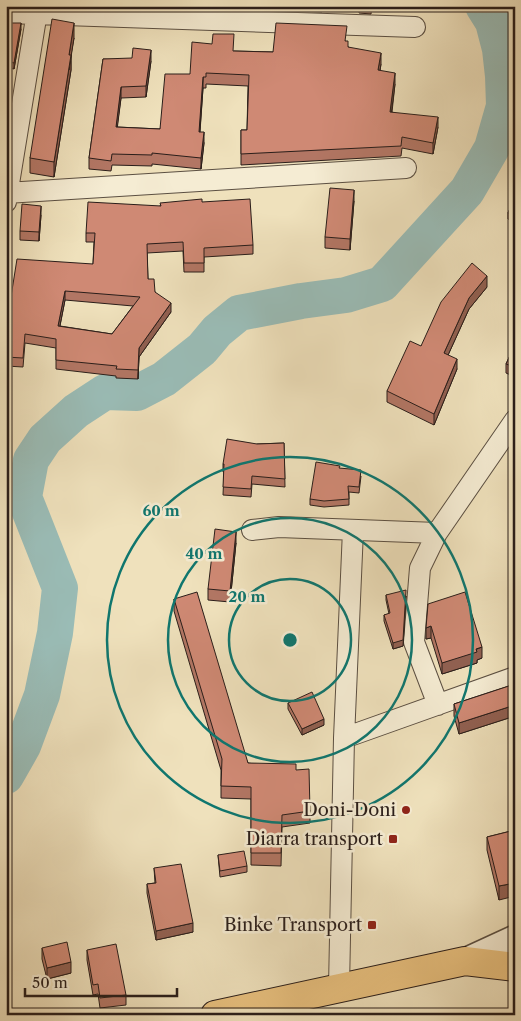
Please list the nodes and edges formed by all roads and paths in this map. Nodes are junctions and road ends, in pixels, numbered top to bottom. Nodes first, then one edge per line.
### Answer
1 (38, 11) edge
2 (6, 13) edge
3 (222, 13) edge
4 (415, 27) dead end
5 (406, 168) dead end
6 (7, 196) edge
7 (515, 420) edge
8 (252, 530) dead end
9 (353, 530) junction
10 (437, 533) junction
11 (515, 677) edge
12 (438, 704) junction
13 (344, 738) junction
14 (515, 938) edge
15 (465, 961) junction
16 (515, 967) edge
17 (340, 987) junction
18 (215, 1015) edge

1 - 2 street
1 - 3 street
1 - 6 street
3 - 4 street
5 - 6 street
7 - 10 street
8 - 9 street
9 - 10 street
9 - 13 street
10 - 12 street
11 - 12 street
12 - 13 street
13 - 17 street
14 - 15 street
15 - 16 main road
15 - 17 main road
17 - 18 main road

